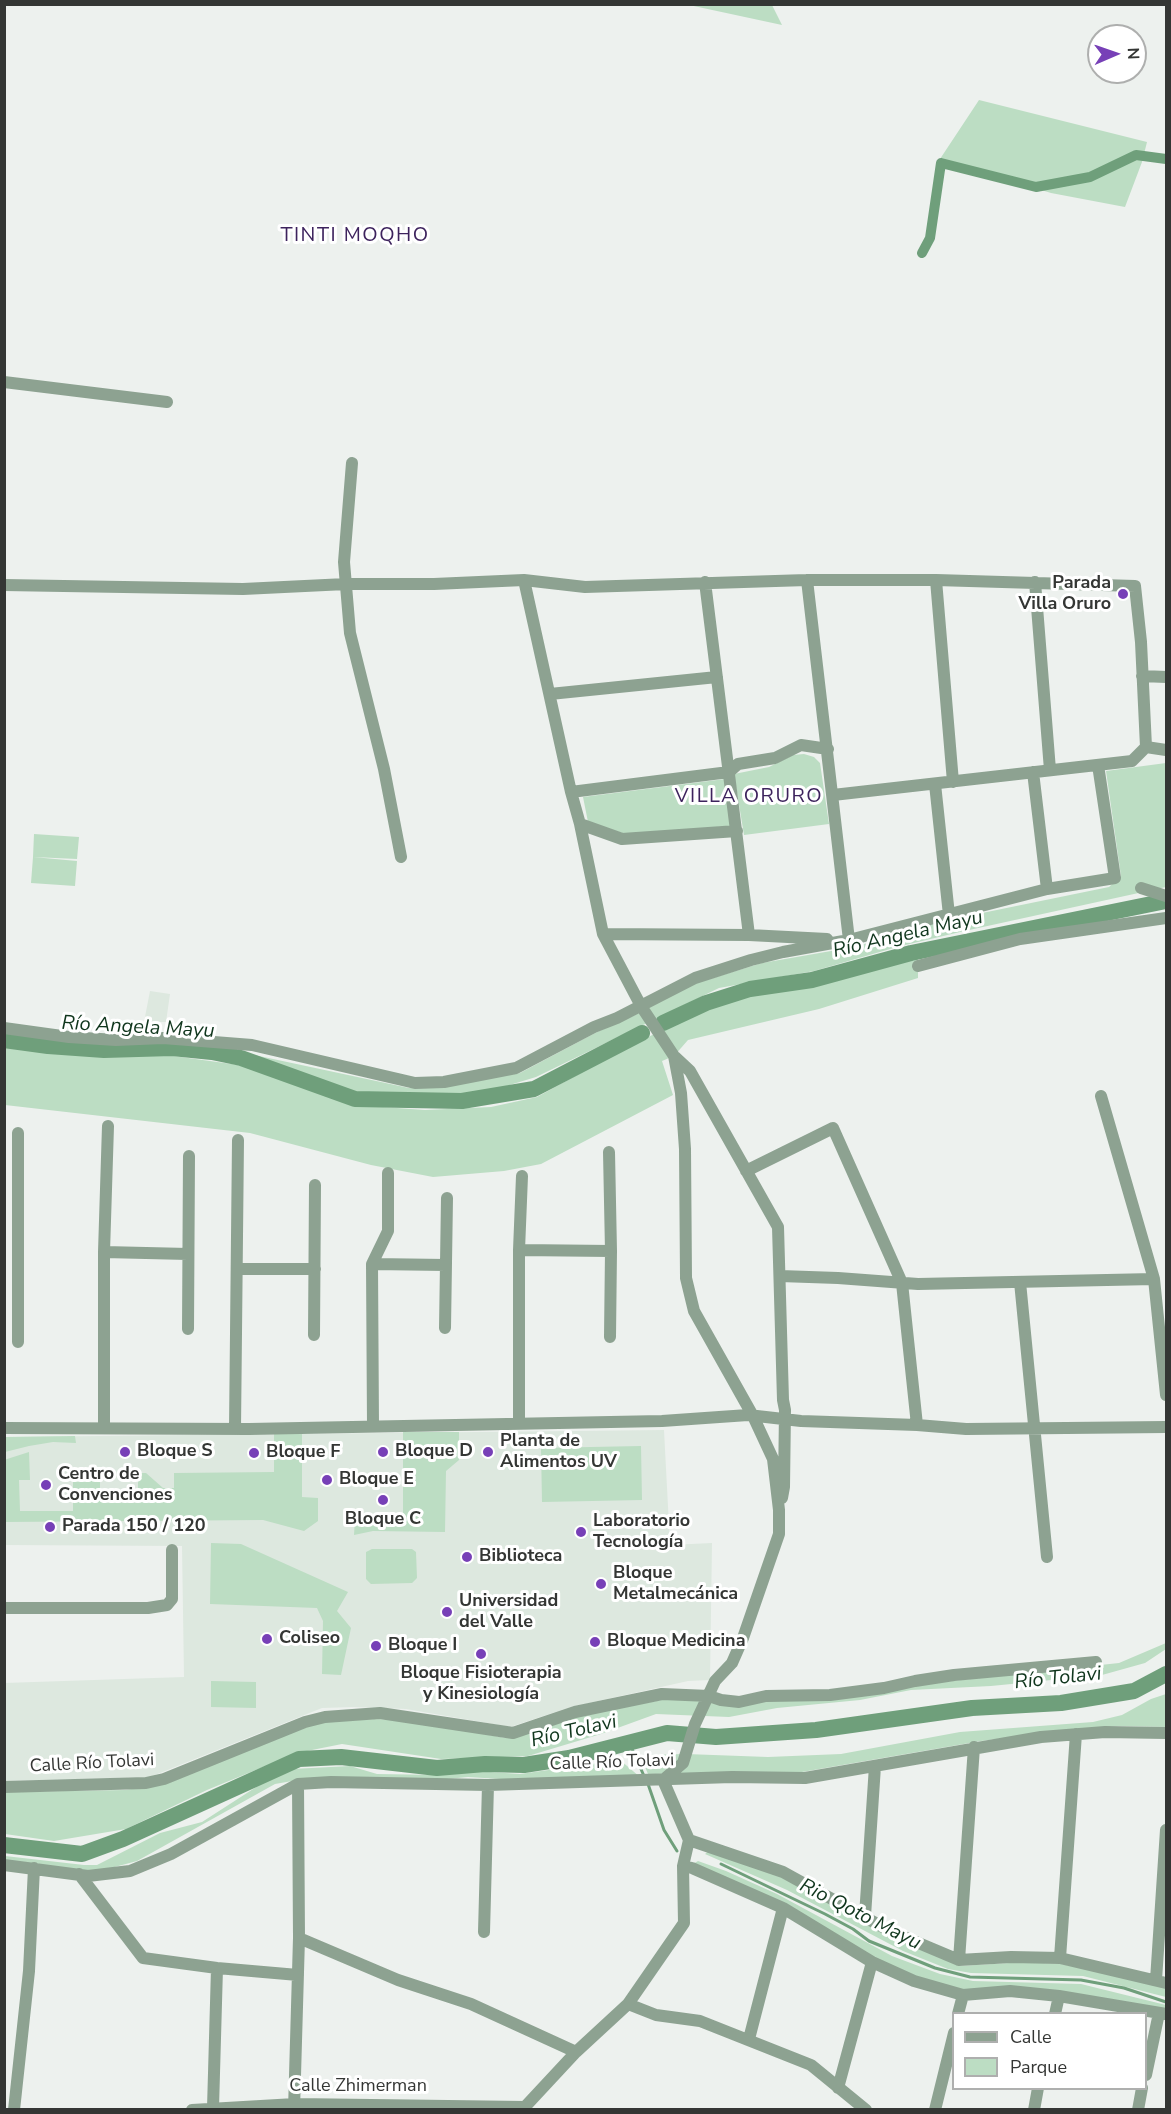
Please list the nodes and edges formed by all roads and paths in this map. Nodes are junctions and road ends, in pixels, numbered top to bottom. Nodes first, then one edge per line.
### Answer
1 (4, 382) edge
2 (167, 402) dead end
3 (352, 463) dead end
4 (525, 580) junction
5 (807, 580) junction
6 (936, 580) junction
7 (705, 582) junction
8 (1035, 582) junction
9 (346, 584) junction
10 (4, 585) edge
11 (1142, 676) junction
12 (717, 677) junction
13 (1167, 677) edge
14 (550, 694) junction
15 (1146, 747) junction
16 (828, 749) junction
17 (1167, 750) edge
18 (1098, 765) junction
19 (1050, 770) junction
20 (729, 772) junction
21 (1033, 772) junction
22 (953, 782) junction
23 (935, 784) junction
24 (571, 792) junction
25 (833, 795) junction
26 (580, 824) junction
27 (737, 831) junction
28 (401, 857) dead end
29 (1141, 888) dead end
30 (1047, 889) junction
31 (1167, 896) edge
32 (949, 915) junction
33 (1167, 918) edge
34 (603, 934) junction
35 (749, 935) junction
36 (849, 940) junction
37 (918, 966) dead end
38 (642, 1006) junction
39 (4, 1028) edge
40 (674, 1056) junction
41 (1101, 1096) dead end
42 (108, 1126) dead end
43 (18, 1133) dead end
44 (238, 1140) dead end
45 (609, 1152) dead end
46 (189, 1156) dead end
47 (746, 1171) junction
48 (388, 1173) dead end
49 (522, 1176) dead end
50 (315, 1185) dead end
51 (447, 1198) dead end
52 (4, 1232) edge
53 (19, 1232) junction
54 (519, 1250) junction
55 (611, 1251) junction
56 (104, 1252) junction
57 (188, 1254) junction
58 (372, 1264) junction
59 (446, 1265) junction
60 (237, 1269) junction
61 (315, 1269) junction
62 (780, 1276) junction
63 (1154, 1279) junction
64 (1020, 1282) junction
65 (902, 1283) junction
66 (445, 1328) dead end
67 (188, 1329) dead end
68 (314, 1335) dead end
69 (610, 1337) dead end
70 (18, 1342) dead end
71 (1167, 1395) edge
72 (753, 1416) junction
73 (785, 1419) junction
74 (519, 1423) junction
75 (917, 1425) junction
76 (373, 1426) junction
77 (1167, 1427) edge
78 (4, 1428) edge
79 (104, 1428) junction
80 (1033, 1428) junction
81 (235, 1429) junction
82 (779, 1510) junction
83 (172, 1550) dead end
84 (1047, 1557) dead end
85 (4, 1608) edge
86 (1096, 1662) dead end
87 (709, 1696) junction
88 (1167, 1732) edge
89 (1076, 1734) junction
90 (974, 1748) junction
91 (874, 1766) junction
92 (663, 1780) junction
93 (298, 1784) junction
94 (488, 1785) junction
95 (4, 1787) edge
96 (1167, 1830) edge
97 (689, 1840) junction
98 (4, 1865) edge
99 (683, 1866) junction
100 (34, 1868) junction
101 (79, 1874) junction
102 (783, 1908) junction
103 (865, 1916) junction
104 (484, 1932) dead end
105 (299, 1938) junction
106 (1060, 1959) junction
107 (959, 1960) junction
108 (872, 1962) junction
109 (217, 1968) junction
110 (298, 1975) junction
111 (1161, 1982) edge
112 (963, 1995) junction
113 (1059, 1996) junction
114 (628, 2004) junction
115 (958, 2012) edge
116 (1055, 2012) edge
117 (1163, 2014) edge
118 (749, 2039) junction
119 (952, 2041) edge
120 (576, 2052) junction
121 (1147, 2070) edge
122 (838, 2088) junction
123 (1038, 2090) edge
124 (1142, 2090) edge
125 (295, 2107) edge
126 (213, 2108) junction
127 (523, 2108) edge
128 (14, 2109) edge
129 (192, 2109) edge
130 (866, 2109) edge
131 (935, 2109) edge
132 (1034, 2109) edge
133 (1138, 2109) edge

1 - 2 street
3 - 9 street
4 - 7 street
4 - 9 street
4 - 14 street
5 - 6 street
5 - 7 street
5 - 16 street
6 - 8 street
6 - 22 street
7 - 12 street
8 - 11 street
8 - 19 street
9 - 10 street
9 - 28 street
11 - 13 street
11 - 15 street
12 - 14 street
12 - 20 street
14 - 24 street
15 - 17 street
15 - 18 street
16 - 20 street
16 - 25 street
18 - 19 street
18 - 30 street
19 - 21 street
20 - 24 street
20 - 27 street
21 - 22 street
21 - 30 street
22 - 23 street
23 - 25 street
23 - 32 street
24 - 26 street
25 - 36 street
26 - 27 street
26 - 34 street
27 - 35 street
29 - 31 street
30 - 32 street
32 - 36 street
33 - 37 street
34 - 35 street
34 - 38 street
35 - 36 street
36 - 38 street
38 - 39 street
38 - 40 street
40 - 47 street
40 - 72 street
41 - 63 street
42 - 56 street
43 - 53 street
44 - 60 street
45 - 55 street
46 - 57 street
47 - 62 street
47 - 65 street
48 - 58 street
49 - 54 street
50 - 61 street
51 - 59 street
52 - 53 street
53 - 70 street
54 - 55 street
54 - 74 street
55 - 69 street
56 - 57 street
56 - 79 street
57 - 67 street
58 - 59 street
58 - 76 street
59 - 66 street
60 - 61 street
60 - 81 street
61 - 68 street
62 - 65 street
62 - 73 street
63 - 64 street
63 - 71 street
64 - 65 street
64 - 80 street
65 - 75 street
72 - 73 street
72 - 74 street
72 - 82 street
73 - 75 street
73 - 82 street
74 - 76 street
75 - 80 street
76 - 81 street
77 - 80 street
78 - 79 street
79 - 81 street
80 - 84 street
82 - 87 street
83 - 85 street
86 - 87 street, Calle Río Tolavi
87 - 92 street
87 - 95 street, Calle Río Tolavi
88 - 89 street, Calle Río Tolavi
89 - 90 street, Calle Río Tolavi
89 - 106 street
90 - 91 street, Calle Río Tolavi
90 - 107 street
91 - 92 street, Calle Río Tolavi
91 - 103 street
92 - 94 street, Calle Río Tolavi
92 - 97 street
93 - 94 street, Calle Río Tolavi
93 - 101 street, Calle Río Tolavi
93 - 105 street
94 - 104 street
96 - 111 street
97 - 99 street
97 - 103 street
98 - 100 street, Calle Río Tolavi
99 - 102 street
99 - 114 street
100 - 101 street, Calle Río Tolavi
100 - 128 street
101 - 109 street
102 - 108 street
102 - 118 street
103 - 107 street
105 - 110 street
105 - 120 street
106 - 107 street
106 - 111 street
108 - 112 street
108 - 122 street
109 - 110 street
109 - 126 street
110 - 125 street
112 - 113 street
112 - 115 street
113 - 116 street
113 - 117 street
114 - 118 street
114 - 120 street
117 - 121 street
118 - 122 street
119 - 131 street
120 - 127 street
122 - 130 street
123 - 132 street
124 - 133 street
125 - 126 street, Calle Zhimerman
125 - 127 street, Calle Zhimerman
126 - 129 street, Calle Zhimerman

